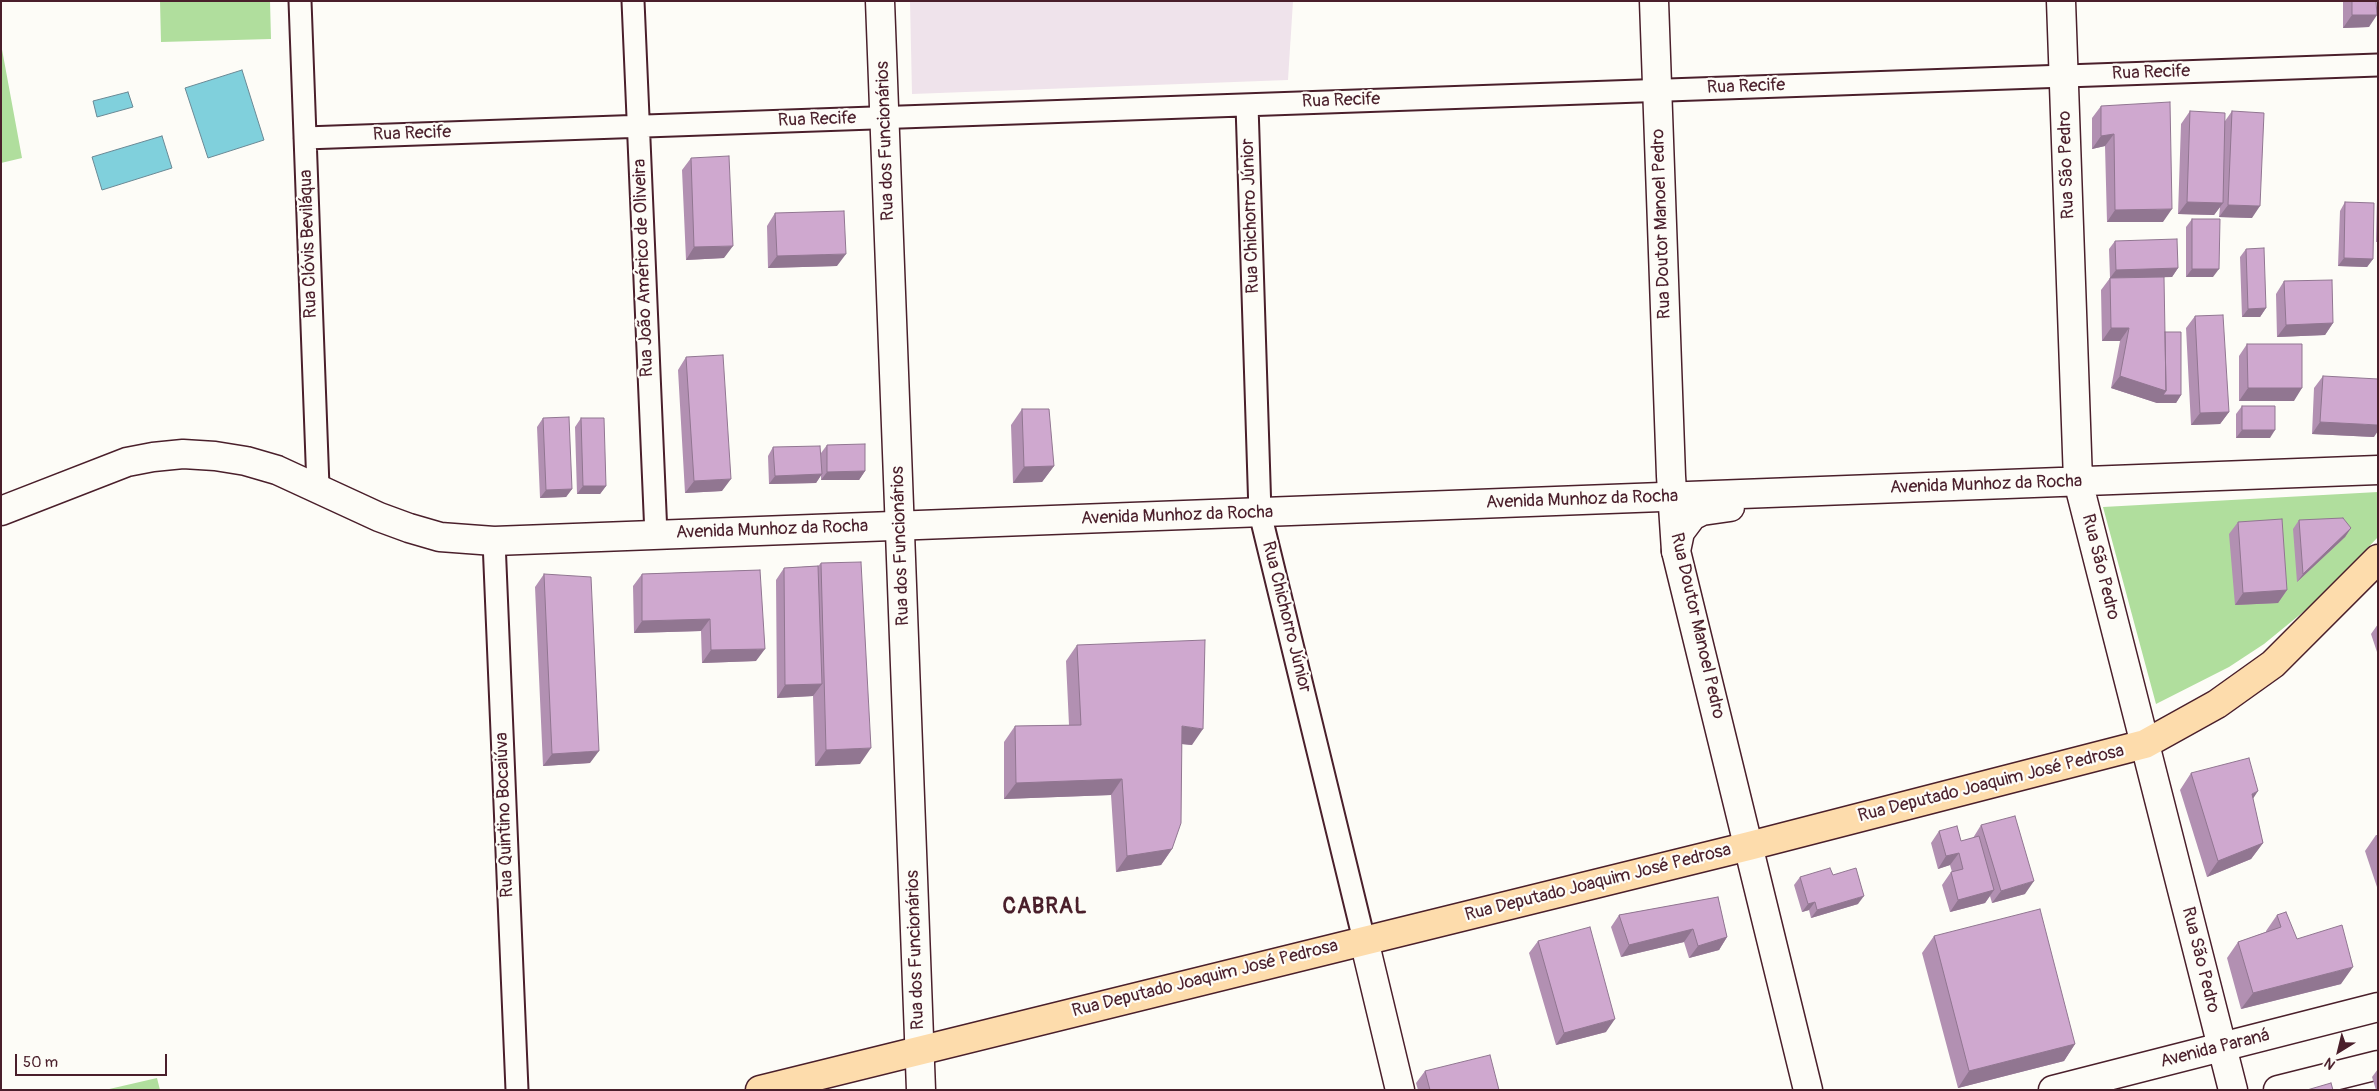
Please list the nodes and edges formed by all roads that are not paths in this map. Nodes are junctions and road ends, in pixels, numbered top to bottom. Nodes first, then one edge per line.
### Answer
1 (300, 1) edge
2 (633, 1) edge
3 (880, 1) edge
4 (1654, 1) edge
5 (2060, 1) edge
6 (2378, 65) edge
7 (2063, 76) junction
8 (1658, 90) junction
9 (1247, 105) junction
10 (885, 117) junction
11 (638, 126) junction
12 (305, 138) junction
13 (2378, 470) edge
14 (2078, 481) junction
15 (318, 487) junction
16 (1814, 491) junction
17 (1672, 497) junction
18 (1, 511) edge
19 (1260, 513) junction
20 (900, 526) junction
21 (656, 535) junction
22 (494, 541) junction
23 (1676, 550) junction
24 (2378, 559) edge
25 (2145, 744) junction
26 (1749, 846) junction
27 (1364, 940) junction
28 (2378, 1007) edge
29 (2222, 1048) junction
30 (919, 1050) junction
31 (2378, 1065) edge
32 (517, 1090) edge
33 (760, 1090) edge
34 (921, 1090) edge
35 (1400, 1090) edge
36 (1808, 1090) edge
37 (2053, 1090) edge
38 (2233, 1090) edge
39 (2278, 1090) edge

1 - 12 street, Rua Clóvis Beviláqua
2 - 11 street, Rua João Américo de Oliveira
3 - 10 main road, Rua dos Funcionários
4 - 8 main road, Rua Doutor Manoel Pedro
5 - 7 main road, Rua São Pedro
6 - 7 street, Rua Recife
7 - 8 street, Rua Recife
7 - 14 main road, Rua São Pedro
8 - 9 street, Rua Recife
8 - 17 main road, Rua Doutor Manoel Pedro
9 - 10 street, Rua Recife
9 - 19 street, Rua Chichorro Júnior
10 - 11 street, Rua Recife
10 - 20 main road, Rua dos Funcionários
11 - 12 street, Rua Recife
11 - 21 street, Rua João Américo de Oliveira
12 - 15 street, Rua Clóvis Beviláqua
13 - 14 main road, Avenida Munhoz da Rocha
14 - 16 main road, Avenida Munhoz da Rocha
14 - 25 main road, Rua São Pedro
15 - 18 main road, Avenida Munhoz da Rocha
15 - 22 main road, Avenida Munhoz da Rocha
16 - 17 main road, Avenida Munhoz da Rocha
16 - 23 main road
17 - 19 main road, Avenida Munhoz da Rocha
17 - 23 main road, Rua Doutor Manoel Pedro
19 - 20 main road, Avenida Munhoz da Rocha
19 - 27 street, Rua Chichorro Júnior
20 - 21 main road, Avenida Munhoz da Rocha
20 - 30 main road, Rua dos Funcionários
21 - 22 main road, Avenida Munhoz da Rocha
22 - 32 street, Rua Quintino Bocaiúva
23 - 26 main road, Rua Doutor Manoel Pedro
24 - 25 main road, Rua Deputado Joaquim José Pedrosa
25 - 26 main road, Rua Deputado Joaquim José Pedrosa
25 - 29 main road, Rua São Pedro
26 - 27 main road, Rua Deputado Joaquim José Pedrosa
26 - 36 main road, Rua Doutor Manoel Pedro
27 - 30 main road, Rua Deputado Joaquim José Pedrosa
27 - 35 main road, Rua Chichorro Júnior
28 - 29 main road, Avenida Paraná
29 - 37 main road, Avenida Paraná
29 - 38 main road, Rua São Pedro
30 - 33 main road, Rua Deputado Joaquim José Pedrosa
30 - 34 main road, Rua dos Funcionários
31 - 39 main road

